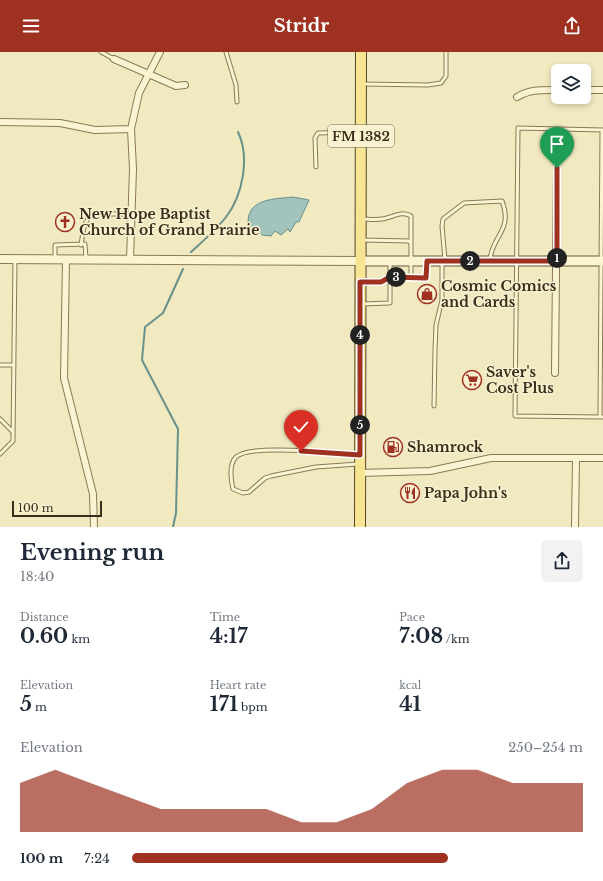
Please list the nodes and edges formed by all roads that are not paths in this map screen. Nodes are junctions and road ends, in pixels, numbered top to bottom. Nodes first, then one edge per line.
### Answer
1 (101, 52) edge
2 (160, 52) edge
3 (226, 52) edge
4 (361, 52) edge
5 (446, 52) edge
6 (114, 60) joint
7 (149, 75) junction
8 (361, 84) junction
9 (185, 85) dead end
10 (551, 90) edge
11 (591, 90) edge
12 (603, 90) edge
13 (517, 97) dead end
14 (237, 102) dead end
15 (0, 122) edge
16 (131, 129) junction
17 (603, 130) edge
18 (361, 132) junction
19 (316, 167) dead end
20 (557, 168) dead end
21 (131, 214) junction
22 (360, 219) junction
23 (360, 240) junction
24 (80, 244) junction
25 (412, 244) junction
26 (0, 259) edge
27 (15, 259) junction
28 (55, 260) junction
29 (66, 260) junction
30 (86, 260) junction
31 (130, 260) junction
32 (390, 261) junction
33 (412, 261) junction
34 (427, 261) junction
35 (443, 261) junction
36 (490, 261) junction
37 (515, 261) junction
38 (557, 261) junction
39 (603, 261) edge
40 (361, 262) junction
41 (390, 277) junction
42 (412, 278) junction
43 (360, 282) junction
44 (360, 304) junction
45 (0, 365) edge
46 (14, 365) junction
47 (555, 373) dead end
48 (434, 406) dead end
49 (602, 417) edge
50 (0, 419) edge
51 (13, 432) junction
52 (0, 454) edge
53 (576, 458) junction
54 (603, 458) edge
55 (360, 464) junction
56 (575, 526) dead end
57 (94, 527) edge
58 (360, 527) edge

1 - 6 lane
2 - 7 street
3 - 14 lane
4 - 8 main road, FM 1382
5 - 8 lane
6 - 7 street
7 - 9 street
7 - 16 street
8 - 18 main road, FM 1382
10 - 13 street
11 - 12 street
15 - 16 street
16 - 21 street
17 - 37 lane
17 - 39 lane
18 - 19 lane
18 - 22 main road, FM 1382
20 - 38 street
21 - 24 lane
21 - 31 street
22 - 23 main road, FM 1382
22 - 25 lane
23 - 25 lane
23 - 40 main road, FM 1382
24 - 28 lane
24 - 30 lane
25 - 33 lane
26 - 27 street
27 - 28 street
27 - 46 lane
28 - 29 street
29 - 30 street
29 - 57 street
30 - 31 street
31 - 40 street
32 - 33 main road
32 - 40 main road
32 - 41 lane
33 - 34 main road
33 - 42 lane
34 - 35 main road
34 - 42 lane
35 - 36 main road
35 - 36 lane
35 - 48 lane
36 - 37 main road
37 - 38 main road
37 - 49 lane
38 - 39 main road
38 - 47 street
39 - 49 lane
40 - 43 main road, FM 1382
41 - 42 lane
41 - 43 lane
41 - 44 lane
43 - 44 main road, FM 1382
44 - 55 main road, FM 1382
45 - 46 lane
46 - 51 lane
50 - 51 lane
51 - 52 lane
53 - 54 street
53 - 55 street
53 - 56 street
55 - 55 lane
55 - 58 main road, FM 1382

